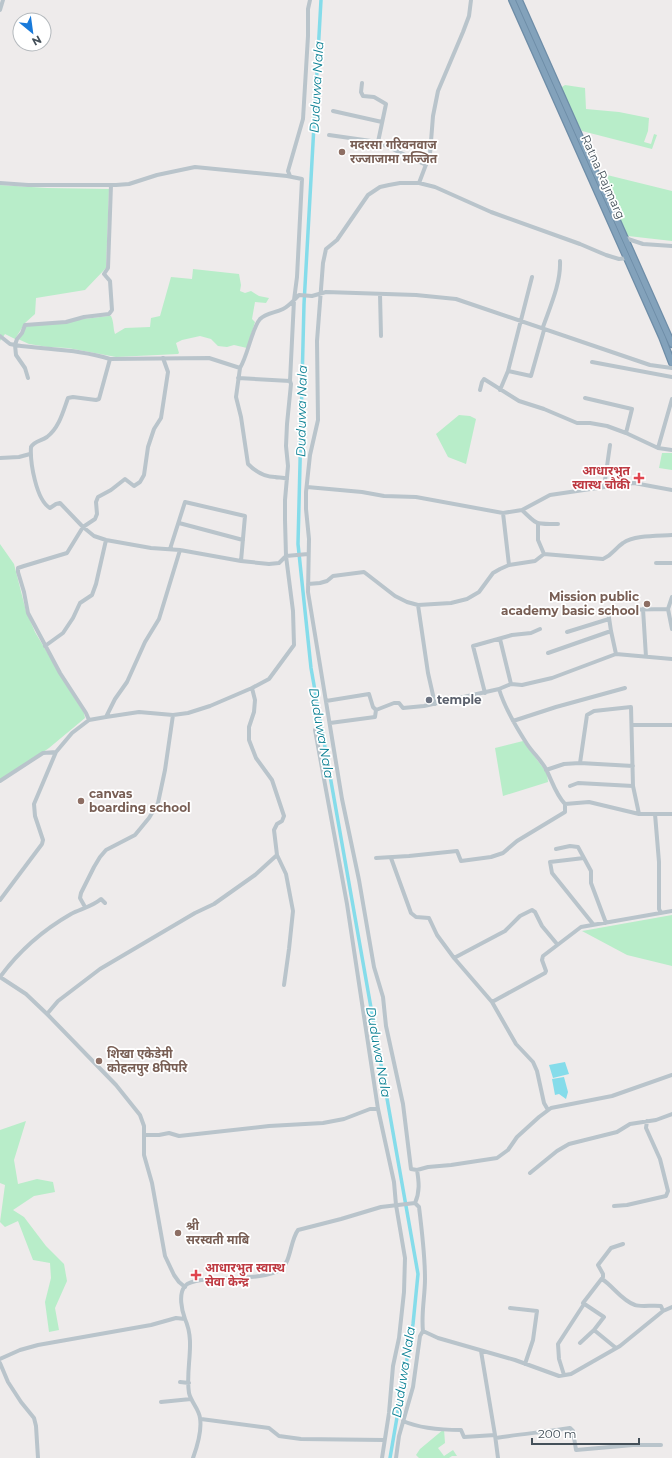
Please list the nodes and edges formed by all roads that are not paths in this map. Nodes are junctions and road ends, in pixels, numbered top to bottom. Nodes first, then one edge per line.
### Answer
1 (3, 0) edge
2 (310, 0) edge
3 (470, 0) edge
4 (512, 0) edge
5 (519, 0) edge
6 (0, 10) edge
7 (362, 82) dead end
8 (333, 112) dead end
9 (382, 122) junction
10 (329, 135) dead end
11 (378, 142) junction
12 (426, 165) junction
13 (290, 176) junction
14 (0, 183) edge
15 (419, 183) junction
16 (110, 185) junction
17 (625, 238) junction
18 (672, 246) edge
19 (627, 258) junction
20 (560, 261) dead end
21 (532, 277) dead end
22 (321, 292) junction
23 (380, 294) junction
24 (294, 300) junction
25 (521, 321) junction
26 (543, 329) junction
27 (0, 336) edge
28 (380, 336) dead end
29 (672, 344) edge
30 (15, 345) junction
31 (163, 358) junction
32 (110, 360) junction
33 (592, 362) dead end
34 (672, 363) edge
35 (240, 368) junction
36 (672, 368) edge
37 (508, 371) junction
38 (672, 376) edge
39 (28, 378) dead end
40 (238, 378) junction
41 (290, 381) junction
42 (480, 390) dead end
43 (500, 390) junction
44 (585, 398) dead end
45 (672, 399) edge
46 (626, 433) junction
47 (610, 445) dead end
48 (658, 448) junction
49 (672, 450) edge
50 (30, 454) junction
51 (0, 458) edge
52 (287, 478) junction
53 (307, 487) junction
54 (604, 487) junction
55 (672, 490) edge
56 (522, 510) junction
57 (503, 513) junction
58 (179, 523) junction
59 (538, 524) junction
60 (558, 524) dead end
61 (84, 528) junction
62 (672, 535) edge
63 (106, 540) junction
64 (242, 540) junction
65 (170, 549) junction
66 (180, 550) junction
67 (308, 554) junction
68 (544, 554) junction
69 (286, 556) junction
70 (241, 561) junction
71 (656, 563) dead end
72 (672, 563) edge
73 (510, 565) junction
74 (308, 584) junction
75 (672, 597) edge
76 (418, 605) junction
77 (668, 608) junction
78 (643, 609) junction
79 (609, 619) junction
80 (540, 629) dead end
81 (672, 629) edge
82 (611, 631) junction
83 (567, 632) dead end
84 (500, 639) junction
85 (45, 646) junction
86 (548, 653) dead end
87 (616, 654) junction
88 (646, 657) junction
89 (672, 659) edge
90 (511, 684) junction
91 (252, 688) junction
92 (625, 688) dead end
93 (498, 689) junction
94 (485, 693) junction
95 (326, 702) junction
96 (435, 704) junction
97 (376, 710) junction
98 (173, 715) junction
99 (106, 717) junction
100 (89, 720) junction
101 (513, 721) junction
102 (330, 723) junction
103 (633, 725) junction
104 (672, 725) edge
105 (315, 730) dead end
106 (56, 752) junction
107 (580, 763) junction
108 (633, 766) junction
109 (546, 770) junction
110 (0, 781) edge
111 (570, 786) dead end
112 (634, 786) junction
113 (565, 804) junction
114 (639, 814) junction
115 (655, 814) junction
116 (672, 814) edge
117 (556, 848) dead end
118 (277, 855) junction
119 (376, 858) dead end
120 (391, 858) junction
121 (584, 858) junction
122 (0, 900) edge
123 (105, 903) dead end
124 (85, 907) junction
125 (672, 911) edge
126 (661, 913) junction
127 (606, 923) junction
128 (593, 924) junction
129 (556, 944) junction
130 (454, 958) junction
131 (0, 977) edge
132 (284, 985) dead end
133 (492, 1002) junction
134 (47, 1014) junction
135 (672, 1075) edge
136 (378, 1109) junction
137 (548, 1110) junction
138 (672, 1114) edge
139 (647, 1121) junction
140 (144, 1135) junction
141 (417, 1170) junction
142 (530, 1173) dead end
143 (415, 1203) junction
144 (397, 1205) junction
145 (614, 1206) dead end
146 (623, 1244) dead end
147 (602, 1278) junction
148 (185, 1287) junction
149 (584, 1304) junction
150 (672, 1307) edge
151 (510, 1308) dead end
152 (663, 1311) junction
153 (185, 1319) junction
154 (594, 1330) junction
155 (423, 1331) junction
156 (580, 1343) dead end
157 (616, 1348) junction
158 (481, 1351) junction
159 (0, 1360) edge
160 (0, 1363) edge
161 (525, 1364) junction
162 (564, 1375) junction
163 (180, 1382) dead end
164 (189, 1383) junction
165 (191, 1399) junction
166 (161, 1402) dead end
167 (201, 1419) junction
168 (403, 1421) junction
169 (496, 1437) junction
170 (384, 1440) junction
171 (661, 1445) dead end
172 (38, 1458) edge
173 (193, 1458) edge
174 (382, 1458) edge
175 (396, 1458) edge
176 (498, 1458) edge

1 - 6 street
2 - 13 street
3 - 12 street
4 - 19 highway, Ratna Rajmarg
5 - 17 highway, Ratna Rajmarg
7 - 9 street
8 - 9 street
9 - 11 street
10 - 11 street
11 - 12 street
12 - 15 street
13 - 16 street
13 - 24 street
14 - 16 street
15 - 19 street
15 - 22 street
16 - 30 street
17 - 18 street
17 - 29 highway, Ratna Rajmarg
19 - 34 highway, Ratna Rajmarg
20 - 26 street
21 - 25 street
22 - 23 street
22 - 24 street
22 - 53 street
23 - 25 street
23 - 28 street
24 - 35 street
24 - 41 street
25 - 26 street
25 - 37 street
26 - 36 street
26 - 37 street
27 - 30 street
30 - 32 street
30 - 39 street
31 - 32 street
31 - 35 street
31 - 61 street
32 - 50 street
33 - 38 street
35 - 40 street
37 - 43 street
40 - 41 street
40 - 52 street
41 - 52 street
42 - 43 street
43 - 46 street
44 - 46 street
45 - 48 street
46 - 48 street
47 - 54 street
48 - 49 street
50 - 51 street
50 - 61 street
52 - 69 street
53 - 57 street
53 - 67 street
54 - 55 street
54 - 56 street
56 - 57 street
56 - 59 street
57 - 73 street
58 - 64 street
58 - 64 street
58 - 65 street
59 - 60 street
59 - 68 street
61 - 63 street
61 - 85 street
62 - 68 street
63 - 65 street
63 - 85 street
64 - 70 street
65 - 66 street
66 - 70 street
66 - 99 street
67 - 69 street
67 - 74 street
68 - 73 street
69 - 70 street
69 - 91 street
71 - 72 street
73 - 76 street
74 - 76 street
74 - 95 street
75 - 77 street
76 - 96 street
77 - 78 street
77 - 81 street
78 - 79 street
78 - 88 street
79 - 82 street
79 - 83 street
80 - 84 street
82 - 86 street
82 - 87 street
84 - 90 street
84 - 94 street
85 - 100 street
87 - 88 street
87 - 90 street
88 - 89 street
90 - 93 street
91 - 98 street
91 - 118 street
92 - 101 street
93 - 94 street
93 - 101 street
94 - 96 street
95 - 97 street
95 - 102 street
96 - 97 street
97 - 102 street
98 - 99 street
98 - 124 street
99 - 100 street
100 - 106 street
101 - 109 street
102 - 141 street
103 - 104 street
103 - 107 street
103 - 108 street
105 - 136 street
106 - 110 street
106 - 122 street
107 - 108 street
107 - 109 street
108 - 112 street
109 - 113 street
111 - 112 street
112 - 114 street
113 - 114 street
113 - 120 street
114 - 115 street
115 - 116 street
115 - 126 street
117 - 121 street
118 - 132 street
118 - 134 street
119 - 120 street
120 - 130 street
121 - 127 street
121 - 128 street
123 - 124 street
124 - 131 street
125 - 126 street
126 - 127 street
127 - 128 street
128 - 129 street
129 - 130 street
129 - 133 street
130 - 133 street
131 - 134 street
133 - 137 street
134 - 140 street
135 - 137 street
136 - 140 street
136 - 144 street
137 - 141 street
138 - 139 street
139 - 142 street
139 - 145 street
140 - 148 street
141 - 143 street
143 - 144 street
143 - 155 street
144 - 148 street
144 - 170 street
146 - 147 street
147 - 149 street
147 - 152 street
148 - 153 street
149 - 154 street
149 - 162 street
150 - 152 street
151 - 161 street
152 - 157 street
153 - 159 street
153 - 164 street
154 - 156 street
154 - 157 street
155 - 158 street
155 - 168 street
157 - 162 street
158 - 161 street
158 - 169 street
160 - 172 street
161 - 162 street
163 - 164 street
164 - 165 street
165 - 166 street
165 - 167 street
167 - 170 street
167 - 173 street
168 - 169 street
168 - 175 street
169 - 171 street
169 - 176 street
170 - 174 street

